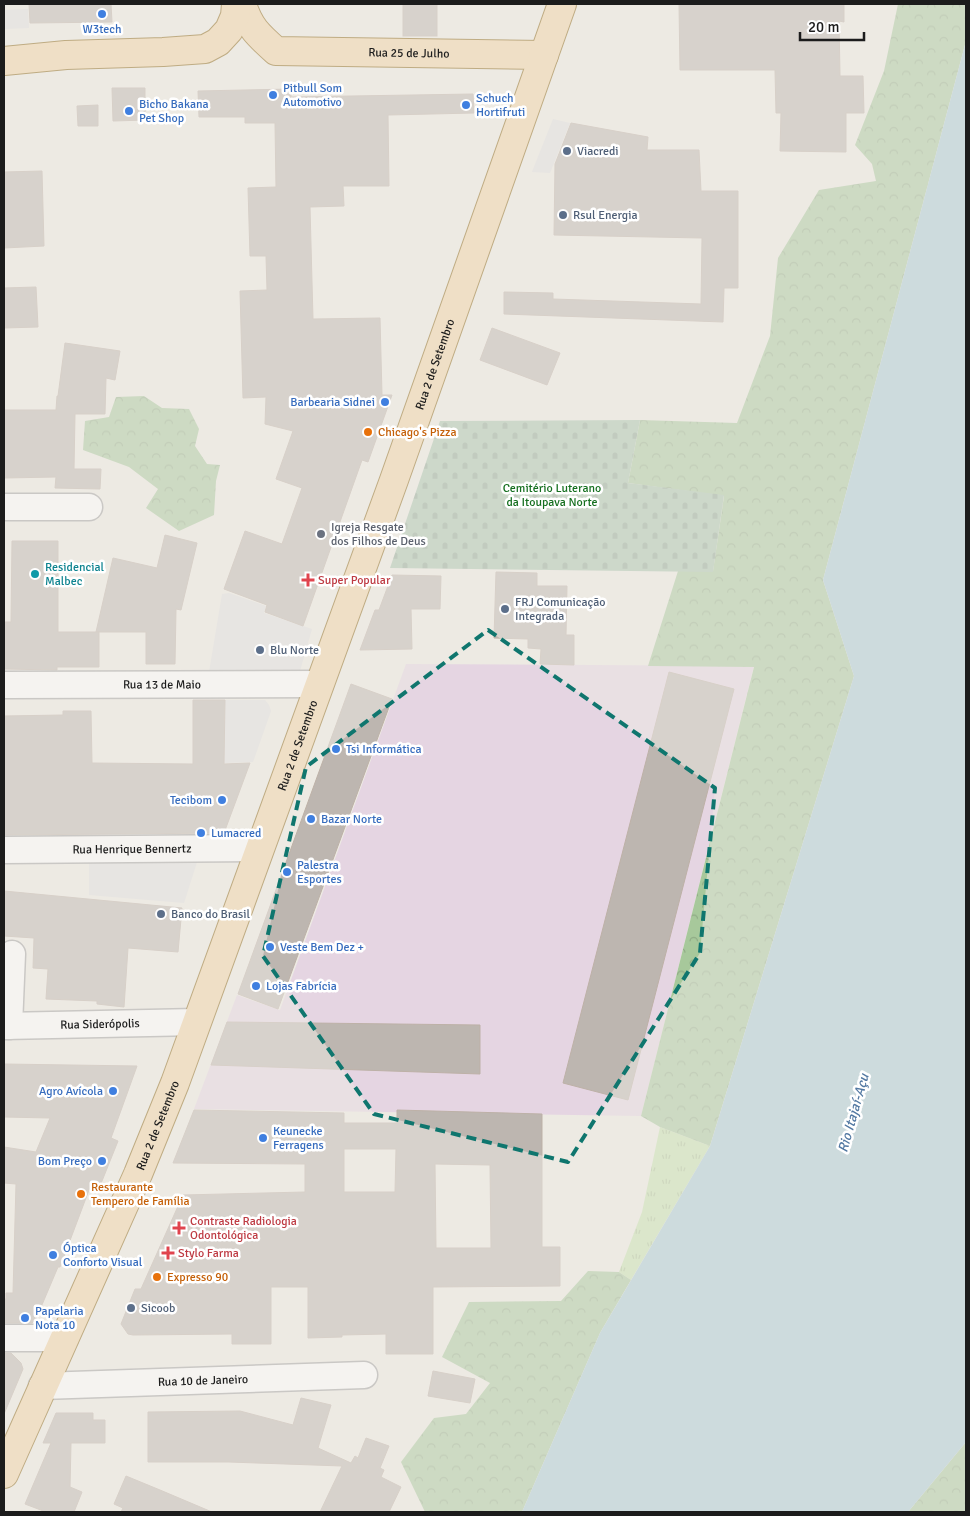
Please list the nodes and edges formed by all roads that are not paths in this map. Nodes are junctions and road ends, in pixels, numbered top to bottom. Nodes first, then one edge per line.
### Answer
1 (236, 4) edge
2 (242, 4) edge
3 (562, 4) edge
4 (544, 55) junction
5 (4, 61) edge
6 (4, 506) edge
7 (89, 507) dead end
8 (320, 684) junction
9 (4, 685) edge
10 (260, 848) junction
11 (4, 850) edge
12 (12, 954) dead end
13 (197, 1022) junction
14 (7, 1026) edge
15 (4, 1338) edge
16 (65, 1338) junction
17 (364, 1375) dead end
18 (42, 1386) junction
19 (4, 1474) edge

1 - 5 main road
2 - 4 main road, Rua 25 de Julho
3 - 4 main road, Rua 2 de Setembro
4 - 8 main road, Rua 2 de Setembro
6 - 7 street
8 - 9 street, Rua 13 de Maio
8 - 10 main road, Rua 2 de Setembro
10 - 11 street, Rua Henrique Bennertz
10 - 13 main road, Rua 2 de Setembro
12 - 14 street
13 - 14 street, Rua Siderópolis
13 - 16 main road, Rua 2 de Setembro
15 - 16 street
16 - 18 main road, Rua 2 de Setembro
17 - 18 street, Rua 10 de Janeiro
18 - 19 main road, Rua 2 de Setembro

